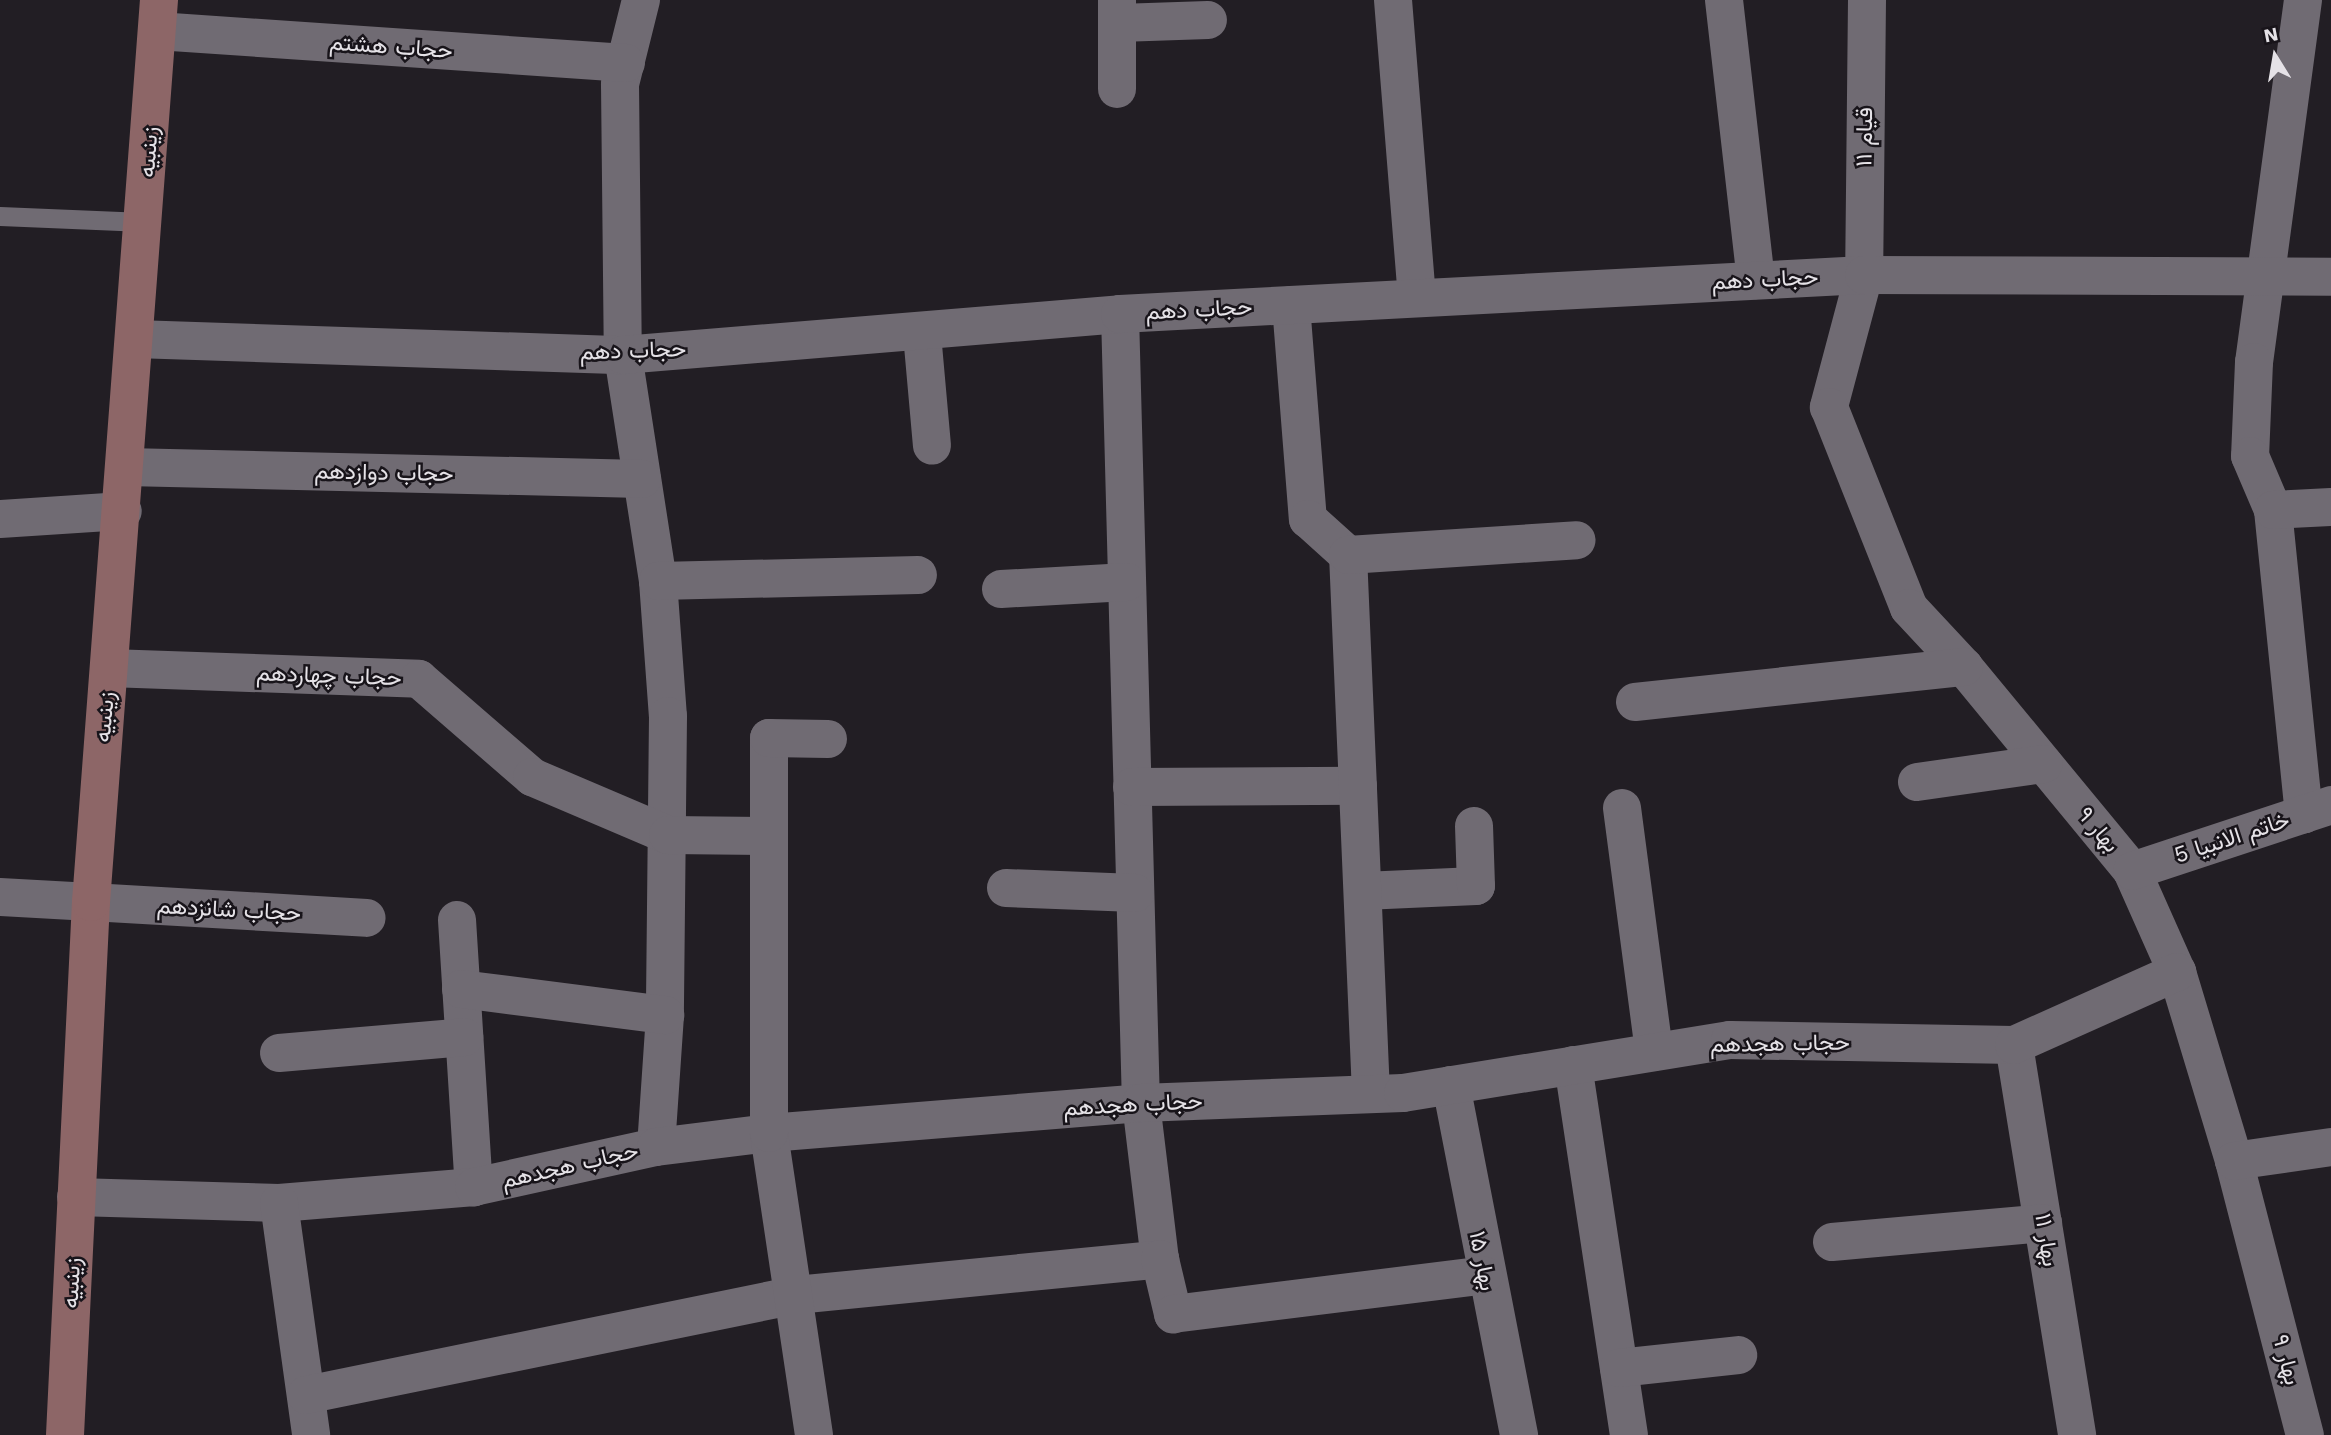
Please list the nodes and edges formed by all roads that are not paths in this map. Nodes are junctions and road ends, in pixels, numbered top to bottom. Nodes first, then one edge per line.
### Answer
1 (641, 0) edge
2 (1393, 0) edge
3 (1724, 0) edge
4 (1867, 0) edge
5 (2303, 0) edge
6 (1118, 12) edge
7 (158, 15) edge
8 (1208, 20) dead end
9 (626, 63) junction
10 (1117, 89) dead end
11 (0, 216) edge
12 (144, 222) junction
13 (1864, 275) junction
14 (2331, 277) edge
15 (2264, 278) junction
16 (1756, 280) junction
17 (1417, 298) junction
18 (1291, 305) junction
19 (1120, 314) junction
20 (922, 334) junction
21 (135, 339) junction
22 (623, 355) junction
23 (932, 446) dead end
24 (126, 467) junction
25 (642, 479) junction
26 (2331, 507) edge
27 (2273, 510) junction
28 (122, 511) junction
29 (0, 519) edge
30 (1577, 540) dead end
31 (1348, 555) junction
32 (918, 575) dead end
33 (658, 581) junction
34 (1127, 582) junction
35 (1001, 589) dead end
36 (1964, 667) junction
37 (109, 668) junction
38 (1635, 702) dead end
39 (828, 739) dead end
40 (2044, 764) junction
41 (1917, 782) dead end
42 (1358, 786) junction
43 (1132, 787) junction
44 (1622, 808) dead end
45 (2318, 809) edge
46 (1474, 826) dead end
47 (668, 835) junction
48 (769, 836) junction
49 (2132, 871) junction
50 (1006, 888) dead end
51 (1363, 891) junction
52 (1136, 893) junction
53 (0, 897) edge
54 (90, 902) junction
55 (367, 918) dead end
56 (457, 920) dead end
57 (2177, 972) junction
58 (461, 989) junction
59 (665, 1015) junction
60 (464, 1037) junction
61 (2014, 1045) junction
62 (1654, 1052) junction
63 (279, 1053) dead end
64 (1573, 1065) junction
65 (1451, 1085) junction
66 (1371, 1094) junction
67 (1141, 1102) junction
68 (769, 1133) junction
69 (2331, 1146) edge
70 (656, 1147) junction
71 (2234, 1161) junction
72 (474, 1187) junction
73 (76, 1197) junction
74 (279, 1203) junction
75 (2043, 1223) junction
76 (1832, 1242) dead end
77 (1160, 1259) junction
78 (1485, 1275) junction
79 (796, 1295) junction
80 (1738, 1355) dead end
81 (1619, 1367) junction
82 (306, 1395) junction
83 (65, 1435) edge
84 (312, 1435) edge
85 (814, 1435) edge
86 (1519, 1435) edge
87 (1629, 1435) edge
88 (2077, 1435) edge
89 (2305, 1435) edge

1 - 9 street
2 - 17 street
3 - 16 street
4 - 13 street, قیام ۱۱
5 - 15 street
6 - 8 street
6 - 10 street
7 - 9 street, حجاب هشتم
7 - 12 main road, زینبیه
9 - 22 street
11 - 12 lane
12 - 21 main road, زینبیه
13 - 15 street, حجاب دهم
13 - 16 street, حجاب دهم
13 - 36 street, بهار ۹
14 - 15 street, حجاب دهم
15 - 27 street
16 - 17 street, حجاب دهم
17 - 18 street, حجاب دهم
18 - 19 street, حجاب دهم
18 - 31 street
19 - 20 street, حجاب دهم
19 - 34 street
20 - 22 street, حجاب دهم
20 - 23 street
21 - 22 street, حجاب دهم
21 - 24 main road, زینبیه
22 - 25 street
24 - 25 street, حجاب دوازدهم
24 - 28 main road, زینبیه
25 - 33 street
26 - 27 street
27 - 45 street
28 - 29 street
28 - 37 main road, زینبیه
30 - 31 street
31 - 42 street
32 - 33 street
33 - 47 street
34 - 35 street
34 - 43 street
36 - 38 street
36 - 40 street, بهار ۹
37 - 47 street, حجاب چهاردهم
37 - 54 main road, زینبیه
39 - 48 street
40 - 41 street
40 - 49 street, بهار ۹
42 - 43 street
42 - 51 street
43 - 52 street
44 - 62 street
45 - 49 street, خاتم الانبیا 5
46 - 51 street
47 - 48 street
47 - 59 street
48 - 68 street
49 - 57 street, بهار ۹
50 - 52 street
51 - 66 street
52 - 67 street
53 - 54 street, حجاب شانزدهم
54 - 55 street, حجاب شانزدهم
54 - 73 main road, زینبیه
56 - 58 street
57 - 61 street, حجاب هجدهم
57 - 71 street, بهار ۹
58 - 59 street
58 - 60 street
59 - 70 street
60 - 63 street
60 - 72 street
61 - 62 street, حجاب هجدهم
61 - 75 street, بهار ۱۱
62 - 64 street, حجاب هجدهم
64 - 65 street, حجاب هجدهم
64 - 81 street
65 - 66 street, حجاب هجدهم
65 - 78 street, بهار ۱۵
66 - 67 street, حجاب هجدهم
67 - 68 street, حجاب هجدهم
67 - 77 street
68 - 70 street, حجاب هجدهم
68 - 79 street
69 - 71 street
70 - 72 street, حجاب هجدهم
71 - 89 street, بهار ۹
72 - 74 street, حجاب هجدهم
73 - 74 street, حجاب هجدهم
73 - 83 main road, زینبیه
74 - 82 street
75 - 76 street
75 - 88 street, بهار ۱۱
77 - 78 street
77 - 79 street
78 - 86 street, بهار ۱۵
79 - 82 street
79 - 85 street
80 - 81 street
81 - 87 street
82 - 84 street

